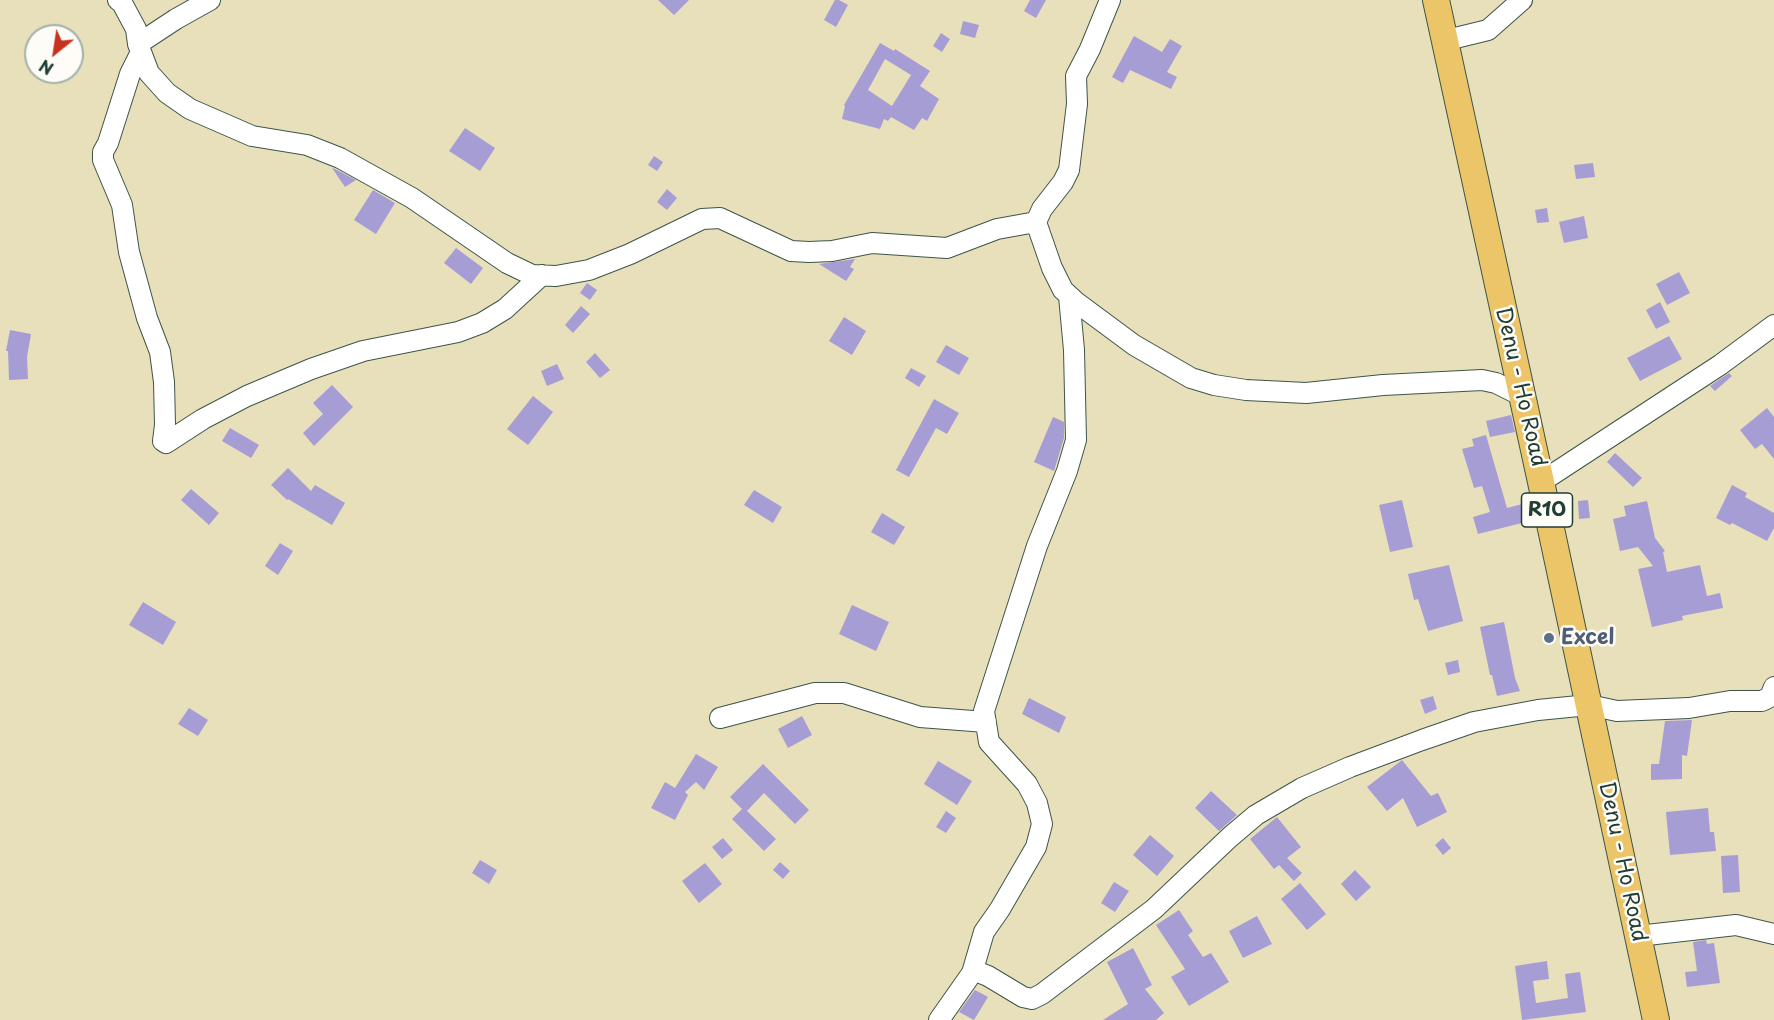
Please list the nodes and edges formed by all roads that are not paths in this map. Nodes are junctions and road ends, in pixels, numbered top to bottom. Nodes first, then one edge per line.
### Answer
1 (118, 0) edge
2 (210, 0) edge
3 (1110, 0) edge
4 (1436, 0) edge
5 (1522, 0) edge
6 (1443, 41) junction
7 (140, 48) junction
8 (1036, 222) junction
9 (542, 275) junction
10 (1069, 296) junction
11 (1774, 325) edge
12 (1522, 396) junction
13 (1541, 482) junction
14 (1774, 687) edge
15 (1589, 705) junction
16 (720, 718) dead end
17 (986, 722) junction
18 (1774, 934) edge
19 (1638, 936) junction
20 (972, 973) junction
21 (939, 1020) edge
22 (1656, 1020) edge

1 - 7 street
2 - 7 street
3 - 8 street
4 - 6 main road, Denu - Ho Road / R10
5 - 6 street
6 - 12 main road, Denu - Ho Road / R10
7 - 9 street
7 - 9 street
8 - 9 street
8 - 10 street
10 - 12 street
10 - 17 street
11 - 13 street
12 - 13 main road, Denu - Ho Road / R10
13 - 15 main road, Denu - Ho Road / R10
14 - 15 street
15 - 19 main road, Denu - Ho Road / R10
15 - 20 street
16 - 17 street
17 - 20 street
18 - 19 street
19 - 22 main road, Denu - Ho Road / R10
20 - 21 street

